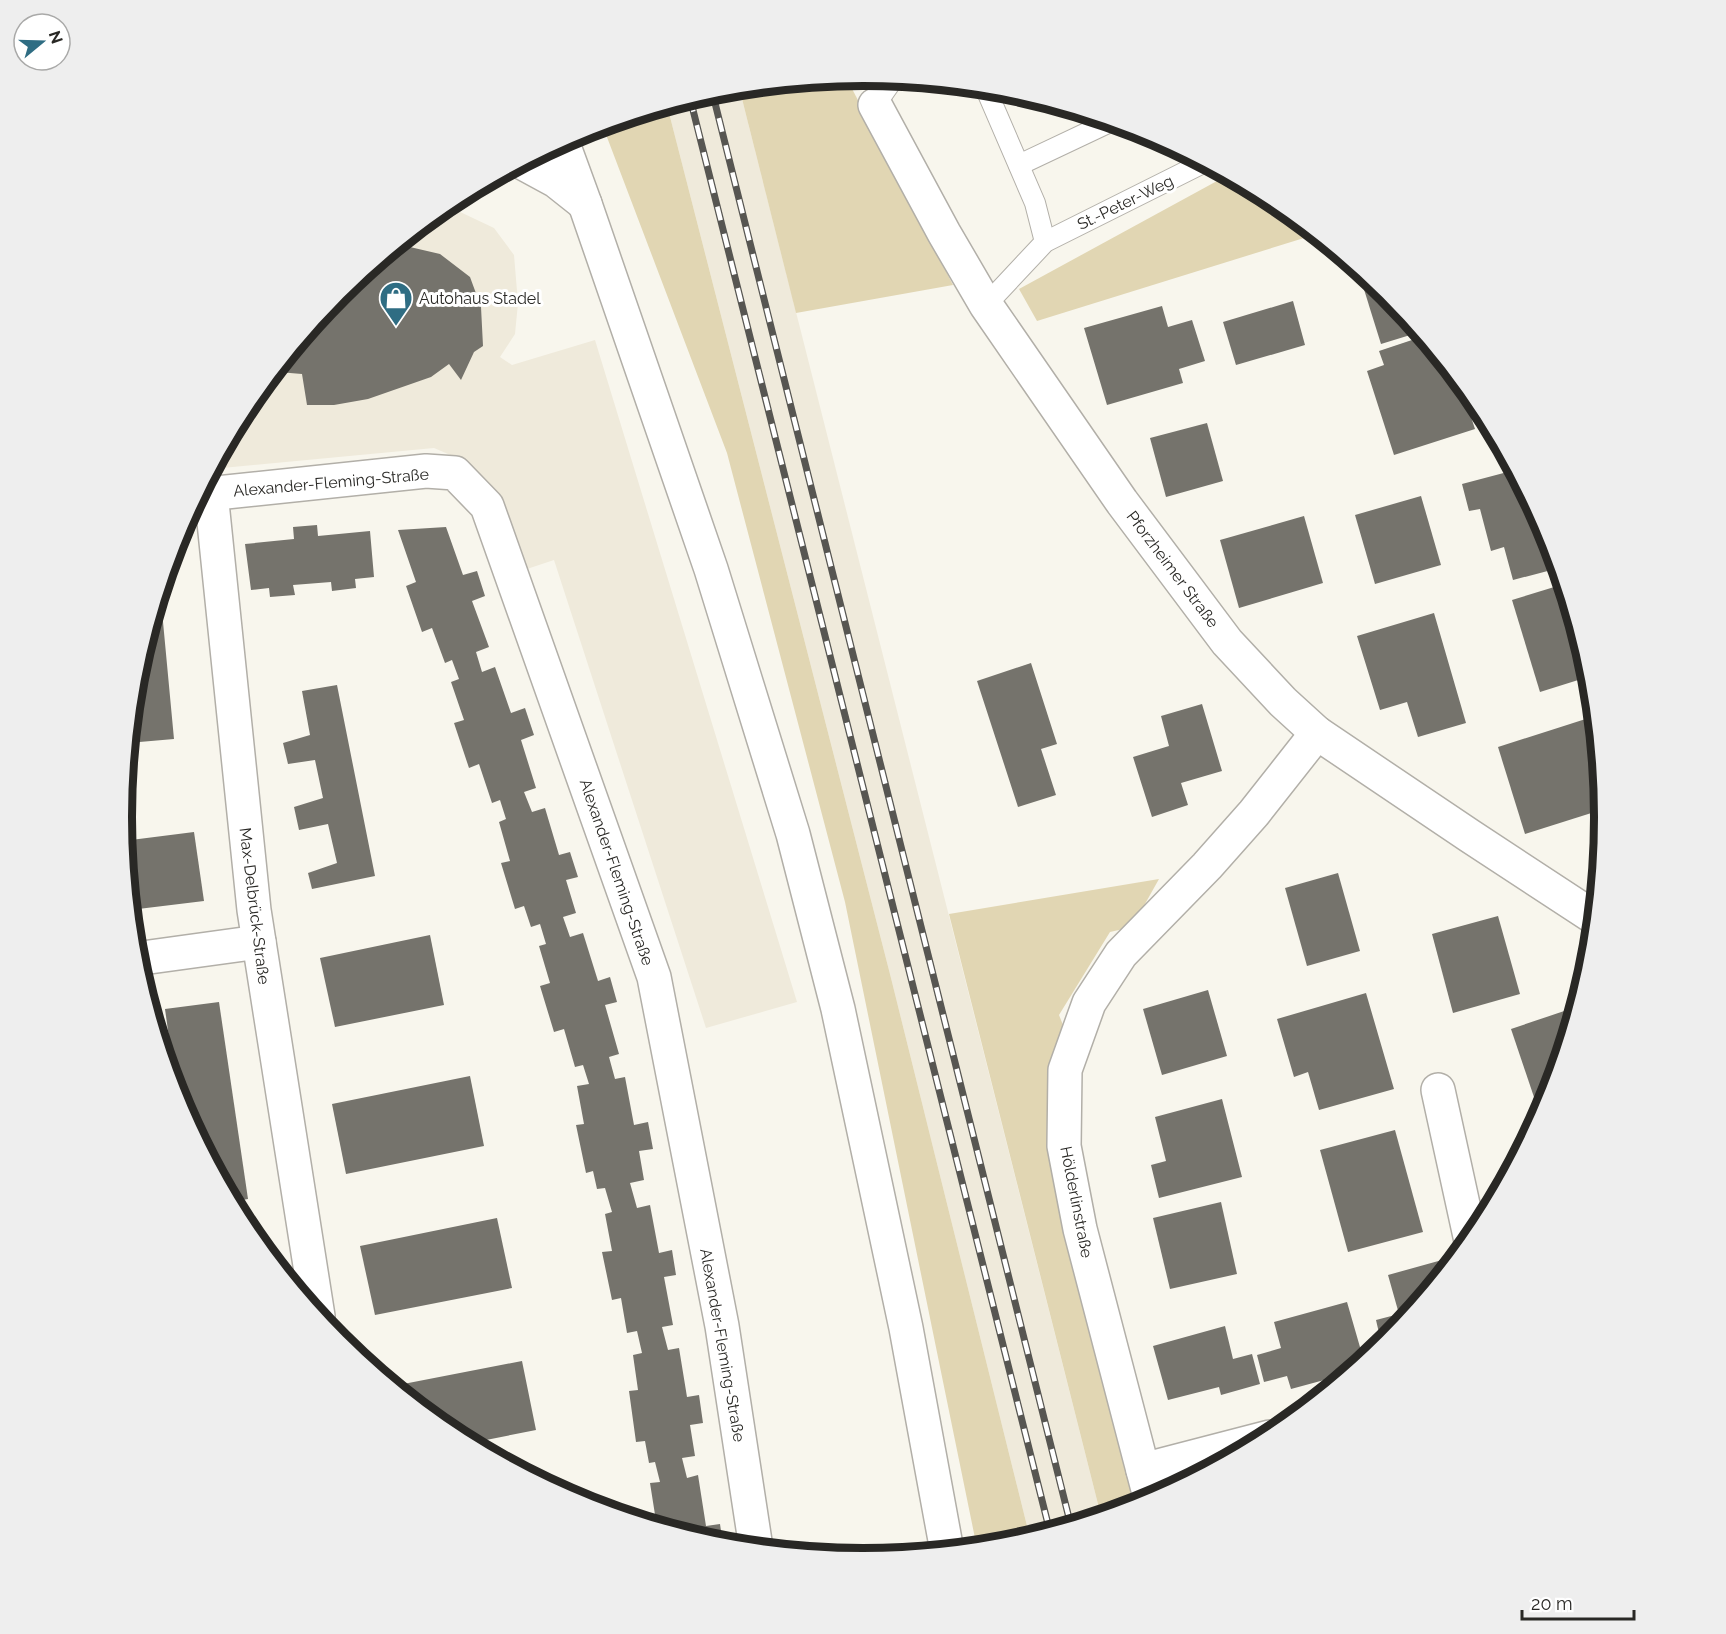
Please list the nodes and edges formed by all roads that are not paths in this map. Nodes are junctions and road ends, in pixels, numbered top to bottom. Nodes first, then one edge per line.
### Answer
1 (888, 87) edge
2 (989, 97) edge
3 (875, 105) joint
4 (1102, 126) edge
5 (565, 149) edge
6 (1019, 165) junction
7 (529, 166) edge
8 (1197, 166) edge
9 (585, 204) junction
10 (1045, 242) junction
11 (986, 305) junction
12 (207, 494) edge
13 (205, 497) edge
14 (1317, 733) junction
15 (1588, 912) edge
16 (259, 942) junction
17 (145, 957) edge
18 (1438, 1090) dead end
19 (1468, 1227) edge
20 (316, 1302) edge
21 (1210, 1460) edge
22 (1147, 1485) edge
23 (755, 1540) edge
24 (946, 1543) edge

1 - 3 lane
2 - 6 lane
3 - 11 street, Pforzheimer Straße
4 - 6 lane
5 - 9 street
6 - 10 lane
7 - 9 street
8 - 10 lane, St.-Peter-Weg
9 - 24 street
10 - 11 lane
11 - 14 street, Pforzheimer Straße
12 - 23 street, Alexander-Fleming-Straße
13 - 16 street, Max-Delbrück-Straße
14 - 15 street, Pforzheimer Straße
14 - 22 street, Hölderlinstraße
16 - 17 street
16 - 20 street, Max-Delbrück-Straße
18 - 19 street
21 - 22 street

